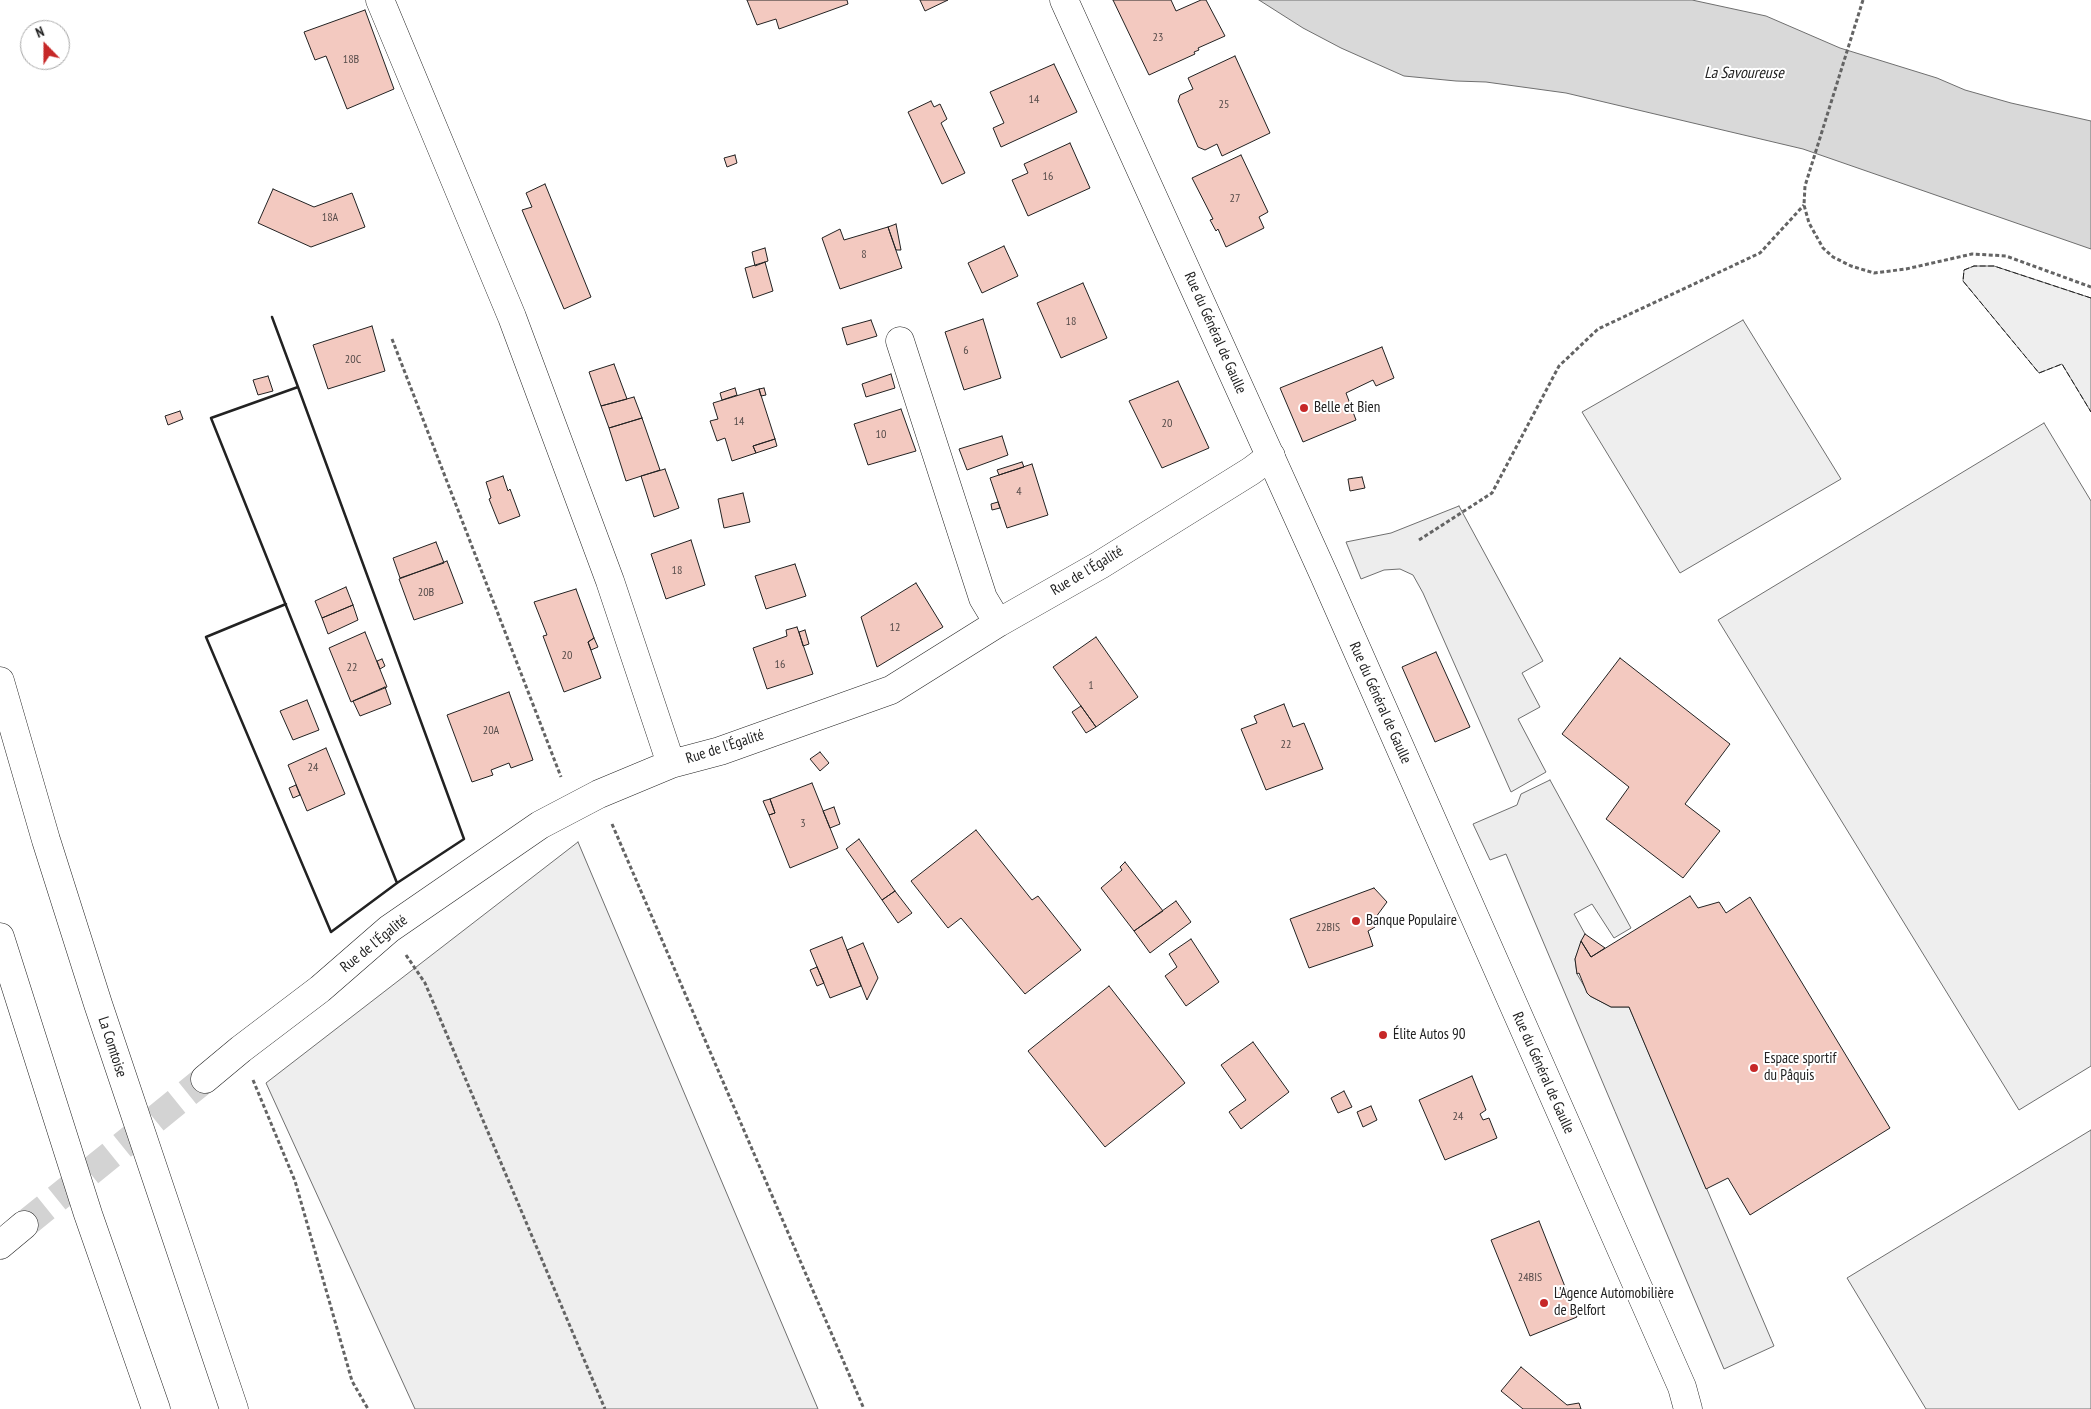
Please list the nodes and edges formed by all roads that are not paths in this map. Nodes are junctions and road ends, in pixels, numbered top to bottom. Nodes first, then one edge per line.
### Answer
1 (380, 0) edge
2 (1064, 0) edge
3 (900, 341) dead end
4 (1271, 456) junction
5 (998, 623) junction
6 (0, 681) edge
7 (671, 764) junction
8 (0, 937) edge
9 (205, 1079) tunnel mouth
10 (156, 1409) edge
11 (234, 1409) edge
12 (1688, 1409) edge

1 - 7 main road
2 - 4 main road, Rue du Général de Gaulle
3 - 5 main road
4 - 5 main road, Rue de l'Égalité
4 - 12 main road, Rue du Général de Gaulle
5 - 7 main road, Rue de l'Égalité
6 - 11 main road, La Comtoise
7 - 9 main road, Rue de l'Égalité
8 - 10 main road

